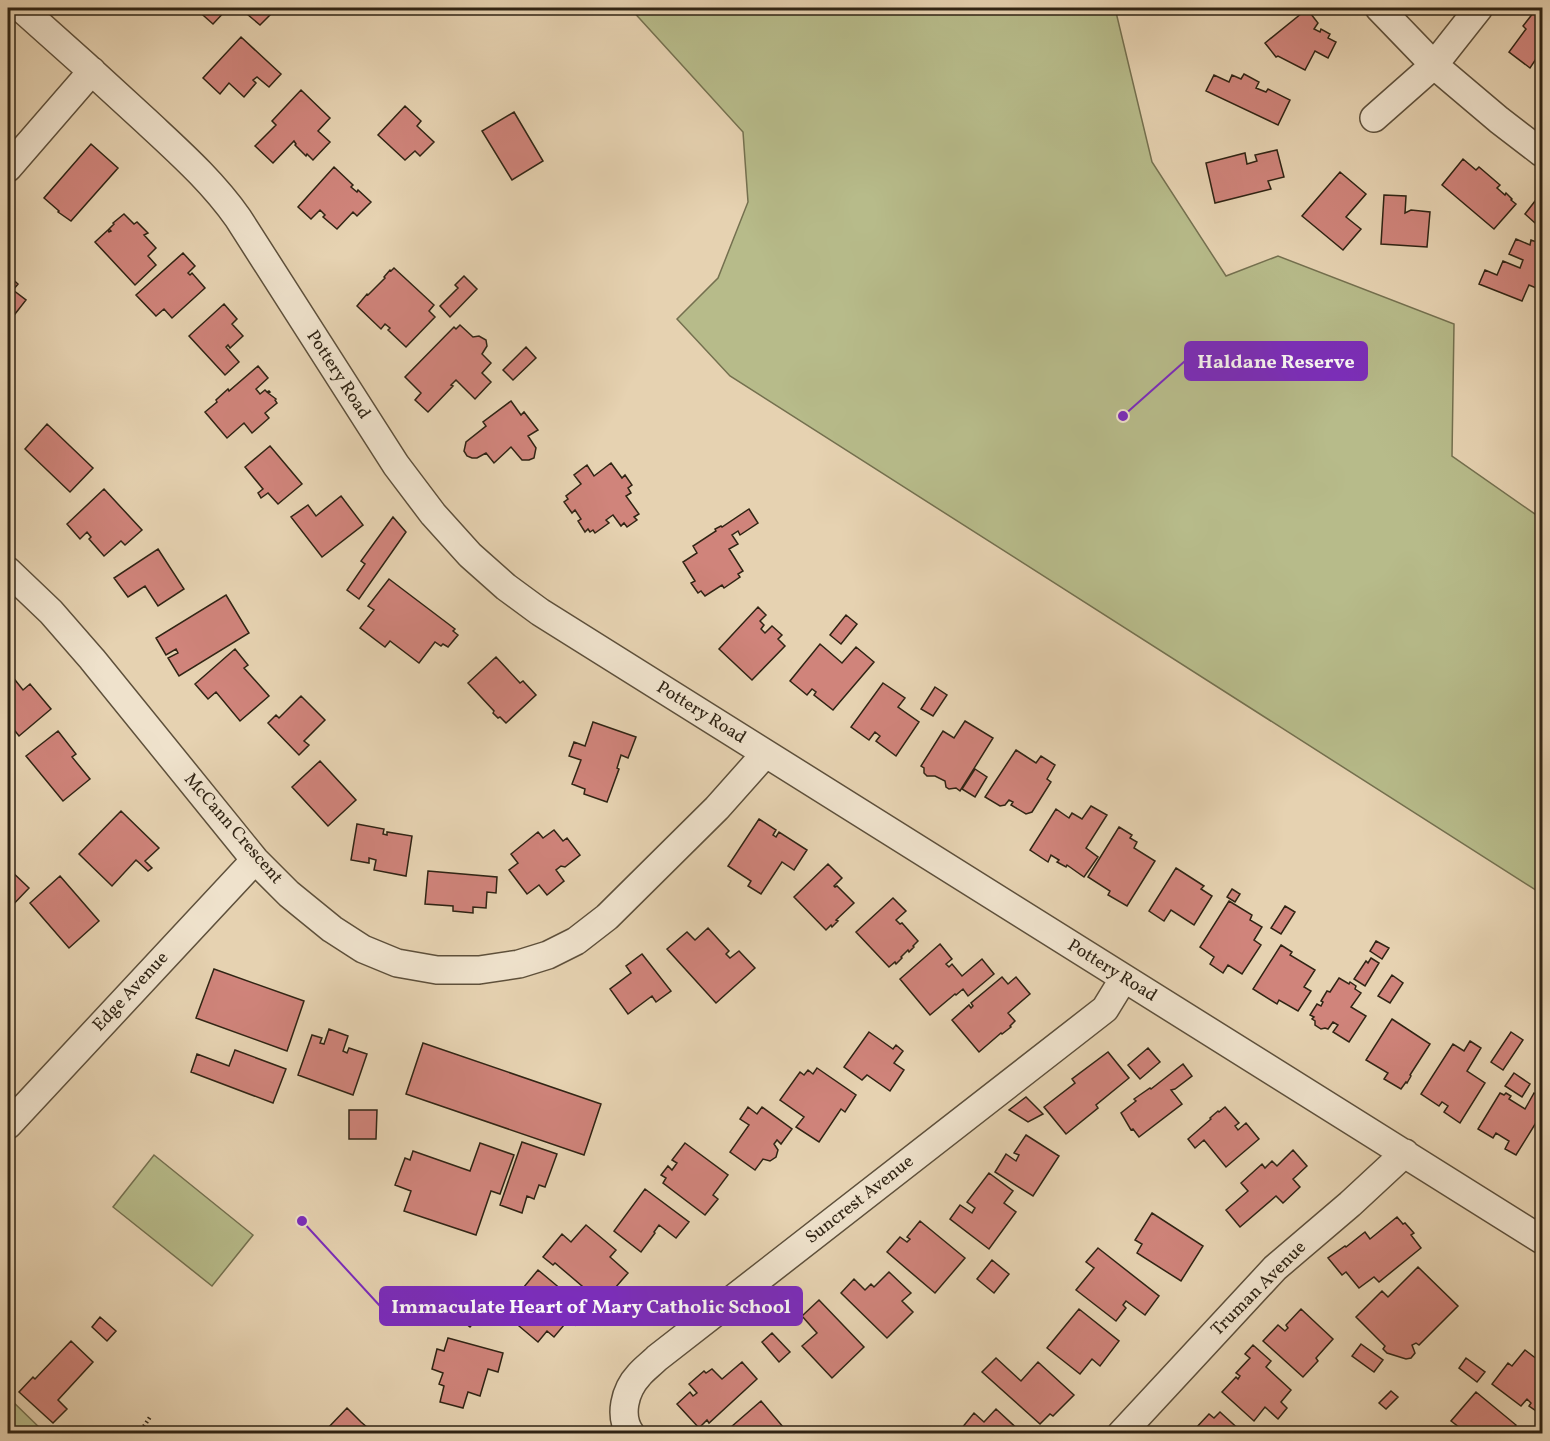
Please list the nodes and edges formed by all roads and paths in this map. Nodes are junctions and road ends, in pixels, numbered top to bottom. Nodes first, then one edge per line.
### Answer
1 (21, 8) edge
2 (1379, 8) edge
3 (1479, 8) edge
4 (1434, 65) junction
5 (92, 70) junction
6 (1374, 118) dead end
7 (1542, 153) edge
8 (8, 168) edge
9 (8, 571) edge
10 (765, 754) junction
11 (255, 860) junction
12 (1124, 978) junction
13 (8, 1125) edge
14 (1405, 1153) junction
15 (1542, 1240) edge
16 (150, 1417) dead end
17 (139, 1434) edge
18 (631, 1434) edge
19 (1121, 1434) edge

1 - 5 street, Pottery Road
2 - 4 street
3 - 4 street
4 - 6 street
4 - 7 street
5 - 8 street
5 - 10 street, Pottery Road
9 - 11 street, McCann Crescent
10 - 11 street, McCann Crescent
10 - 12 street, Pottery Road
11 - 13 street, Edge Avenue
12 - 14 street, Pottery Road
12 - 18 street, Suncrest Avenue
14 - 15 street, Pottery Road
14 - 19 street, Truman Avenue
16 - 17 path

